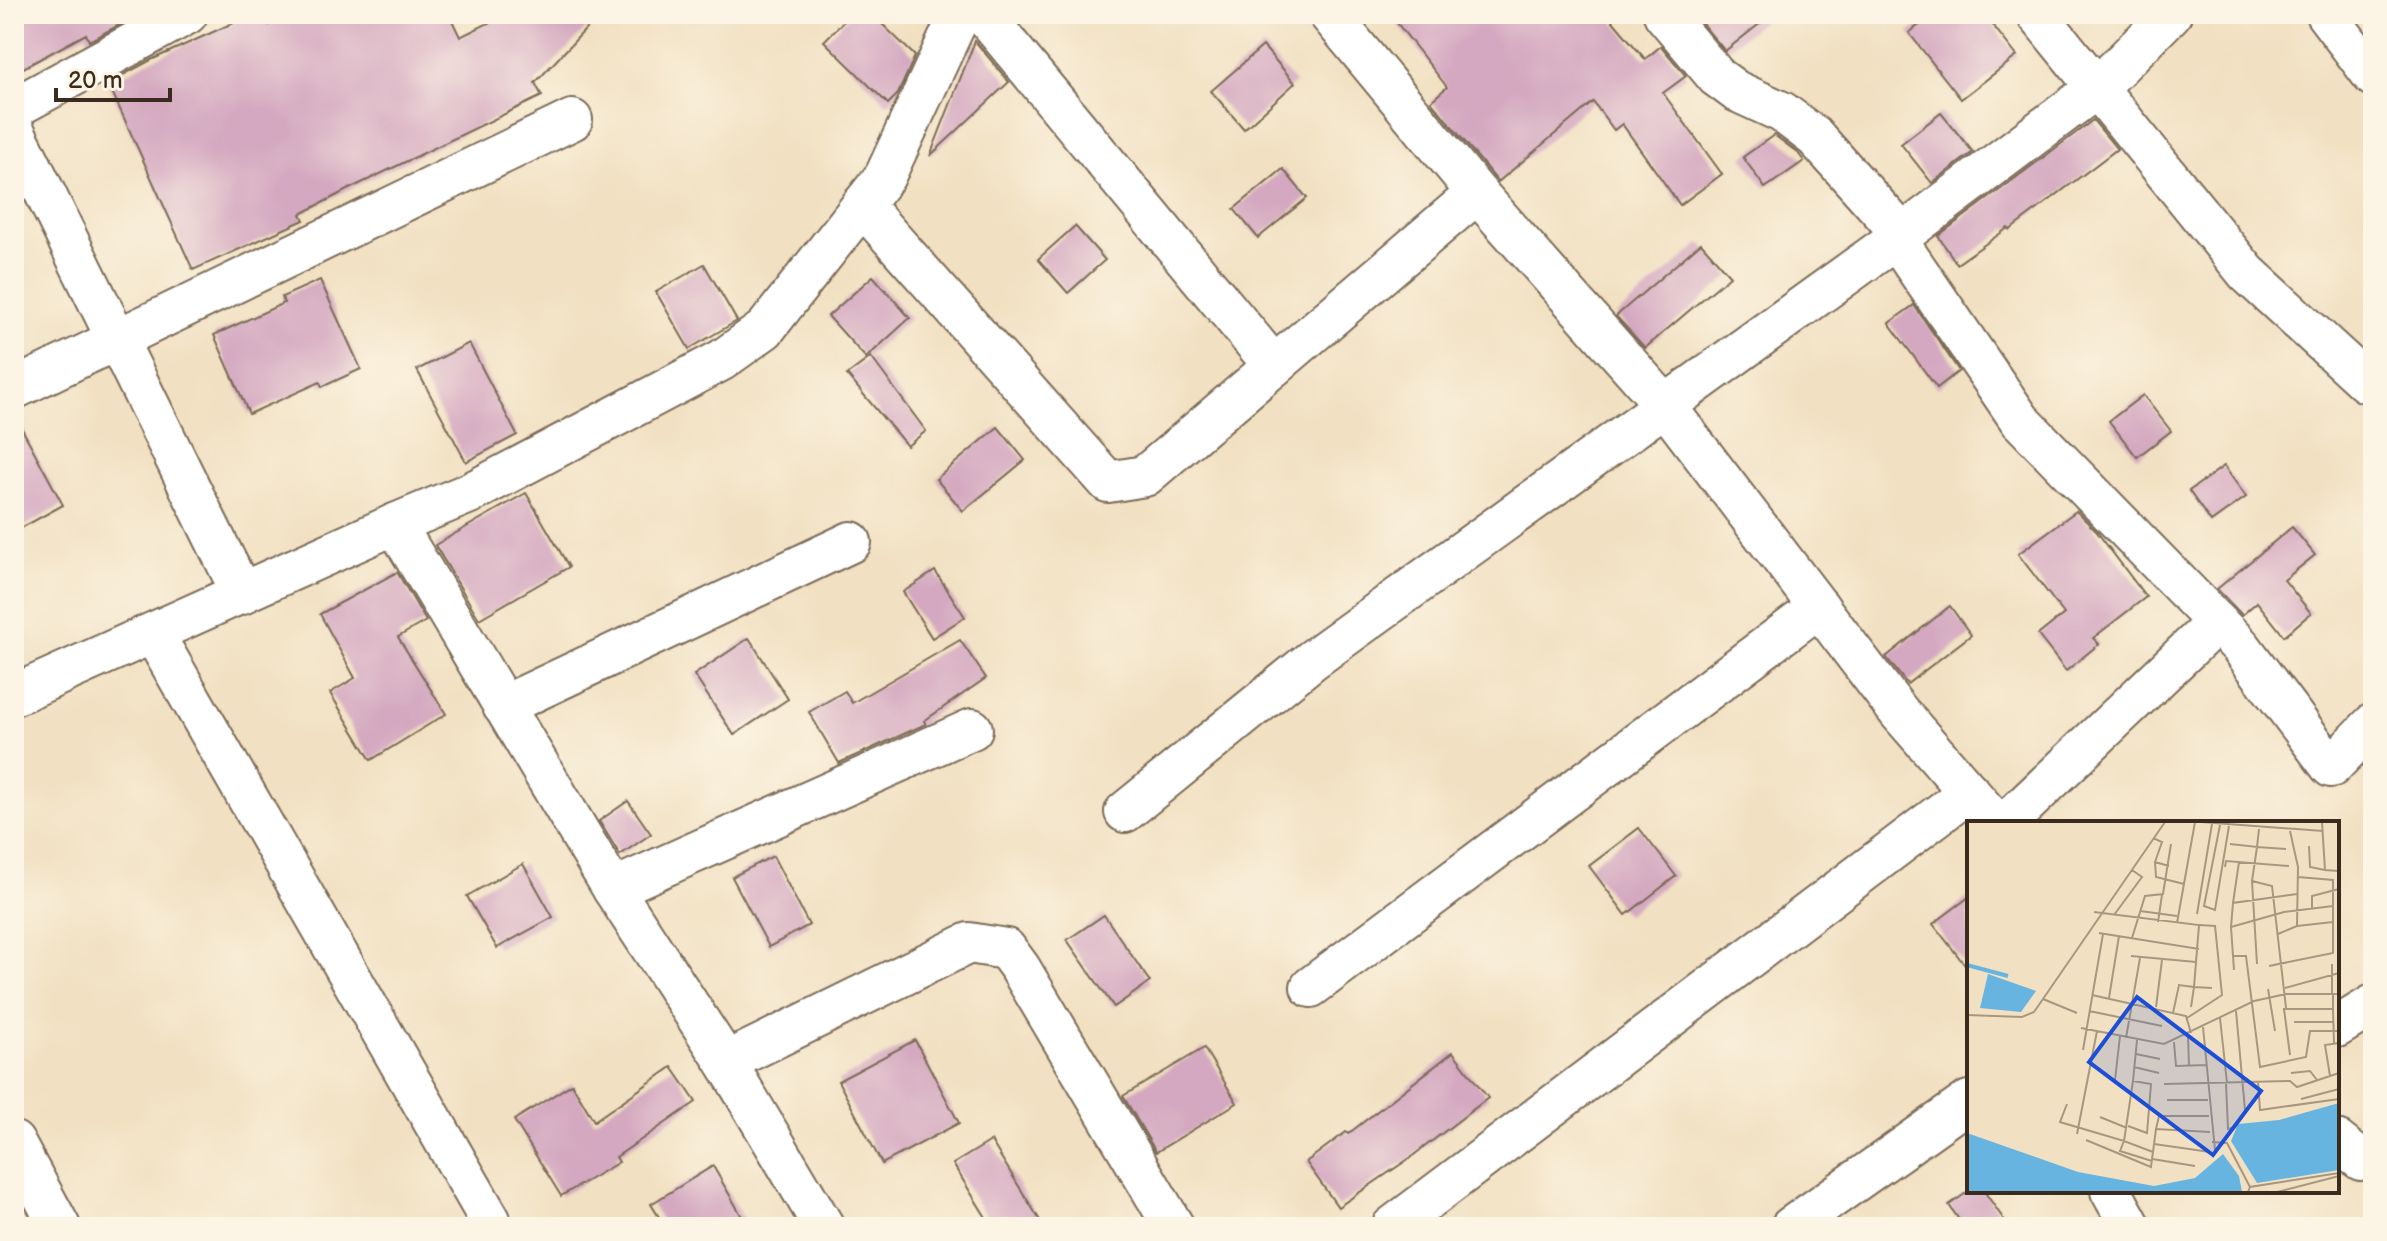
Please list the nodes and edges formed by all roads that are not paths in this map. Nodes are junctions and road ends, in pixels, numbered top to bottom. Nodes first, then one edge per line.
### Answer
1 (187, 14) edge
2 (960, 14) edge
3 (983, 14) edge
4 (1329, 14) edge
5 (1664, 14) edge
6 (2037, 14) edge
7 (2171, 14) edge
8 (2326, 14) edge
9 (2373, 76) edge
10 (2098, 87) junction
11 (14, 108) edge
12 (572, 120) dead end
13 (14, 130) edge
14 (1477, 193) junction
15 (862, 205) junction
16 (1899, 236) junction
17 (117, 341) junction
18 (1274, 366) junction
19 (2366, 382) dead end
20 (14, 389) edge
21 (1664, 404) junction
22 (395, 524) junction
23 (851, 542) dead end
24 (242, 594) junction
25 (1819, 607) junction
26 (2217, 622) junction
27 (153, 633) junction
28 (14, 695) edge
29 (503, 706) junction
30 (2373, 724) edge
31 (972, 729) dead end
32 (1969, 792) junction
33 (1125, 812) dead end
34 (1994, 821) edge
35 (2008, 821) edge
36 (613, 889) junction
37 (1311, 987) dead end
38 (2373, 1005) edge
39 (2339, 1026) edge
40 (726, 1062) junction
41 (1967, 1102) edge
42 (14, 1142) edge
43 (2112, 1193) edge
44 (490, 1220) dead end
45 (60, 1227) edge
46 (824, 1227) edge
47 (1174, 1227) edge
48 (1392, 1227) edge
49 (1791, 1227) edge
50 (2131, 1227) edge

1 - 11 street
2 - 15 street
3 - 18 street
4 - 14 street
5 - 16 street
6 - 10 street
7 - 10 street
8 - 9 street
10 - 16 street
10 - 19 street
12 - 17 street
13 - 17 street
14 - 18 street
14 - 21 street
15 - 18 street
15 - 22 street
16 - 21 street
16 - 26 street
17 - 20 street
17 - 24 street
21 - 25 street
21 - 33 street
22 - 24 street
22 - 29 street
23 - 29 street
24 - 27 street
25 - 32 street
25 - 37 street
26 - 30 street
26 - 35 street
27 - 28 street
27 - 44 street
29 - 36 street
31 - 36 street
32 - 34 street
32 - 48 street
36 - 40 street
38 - 39 street
40 - 46 street
40 - 47 street
41 - 49 street
42 - 45 street
43 - 50 street

